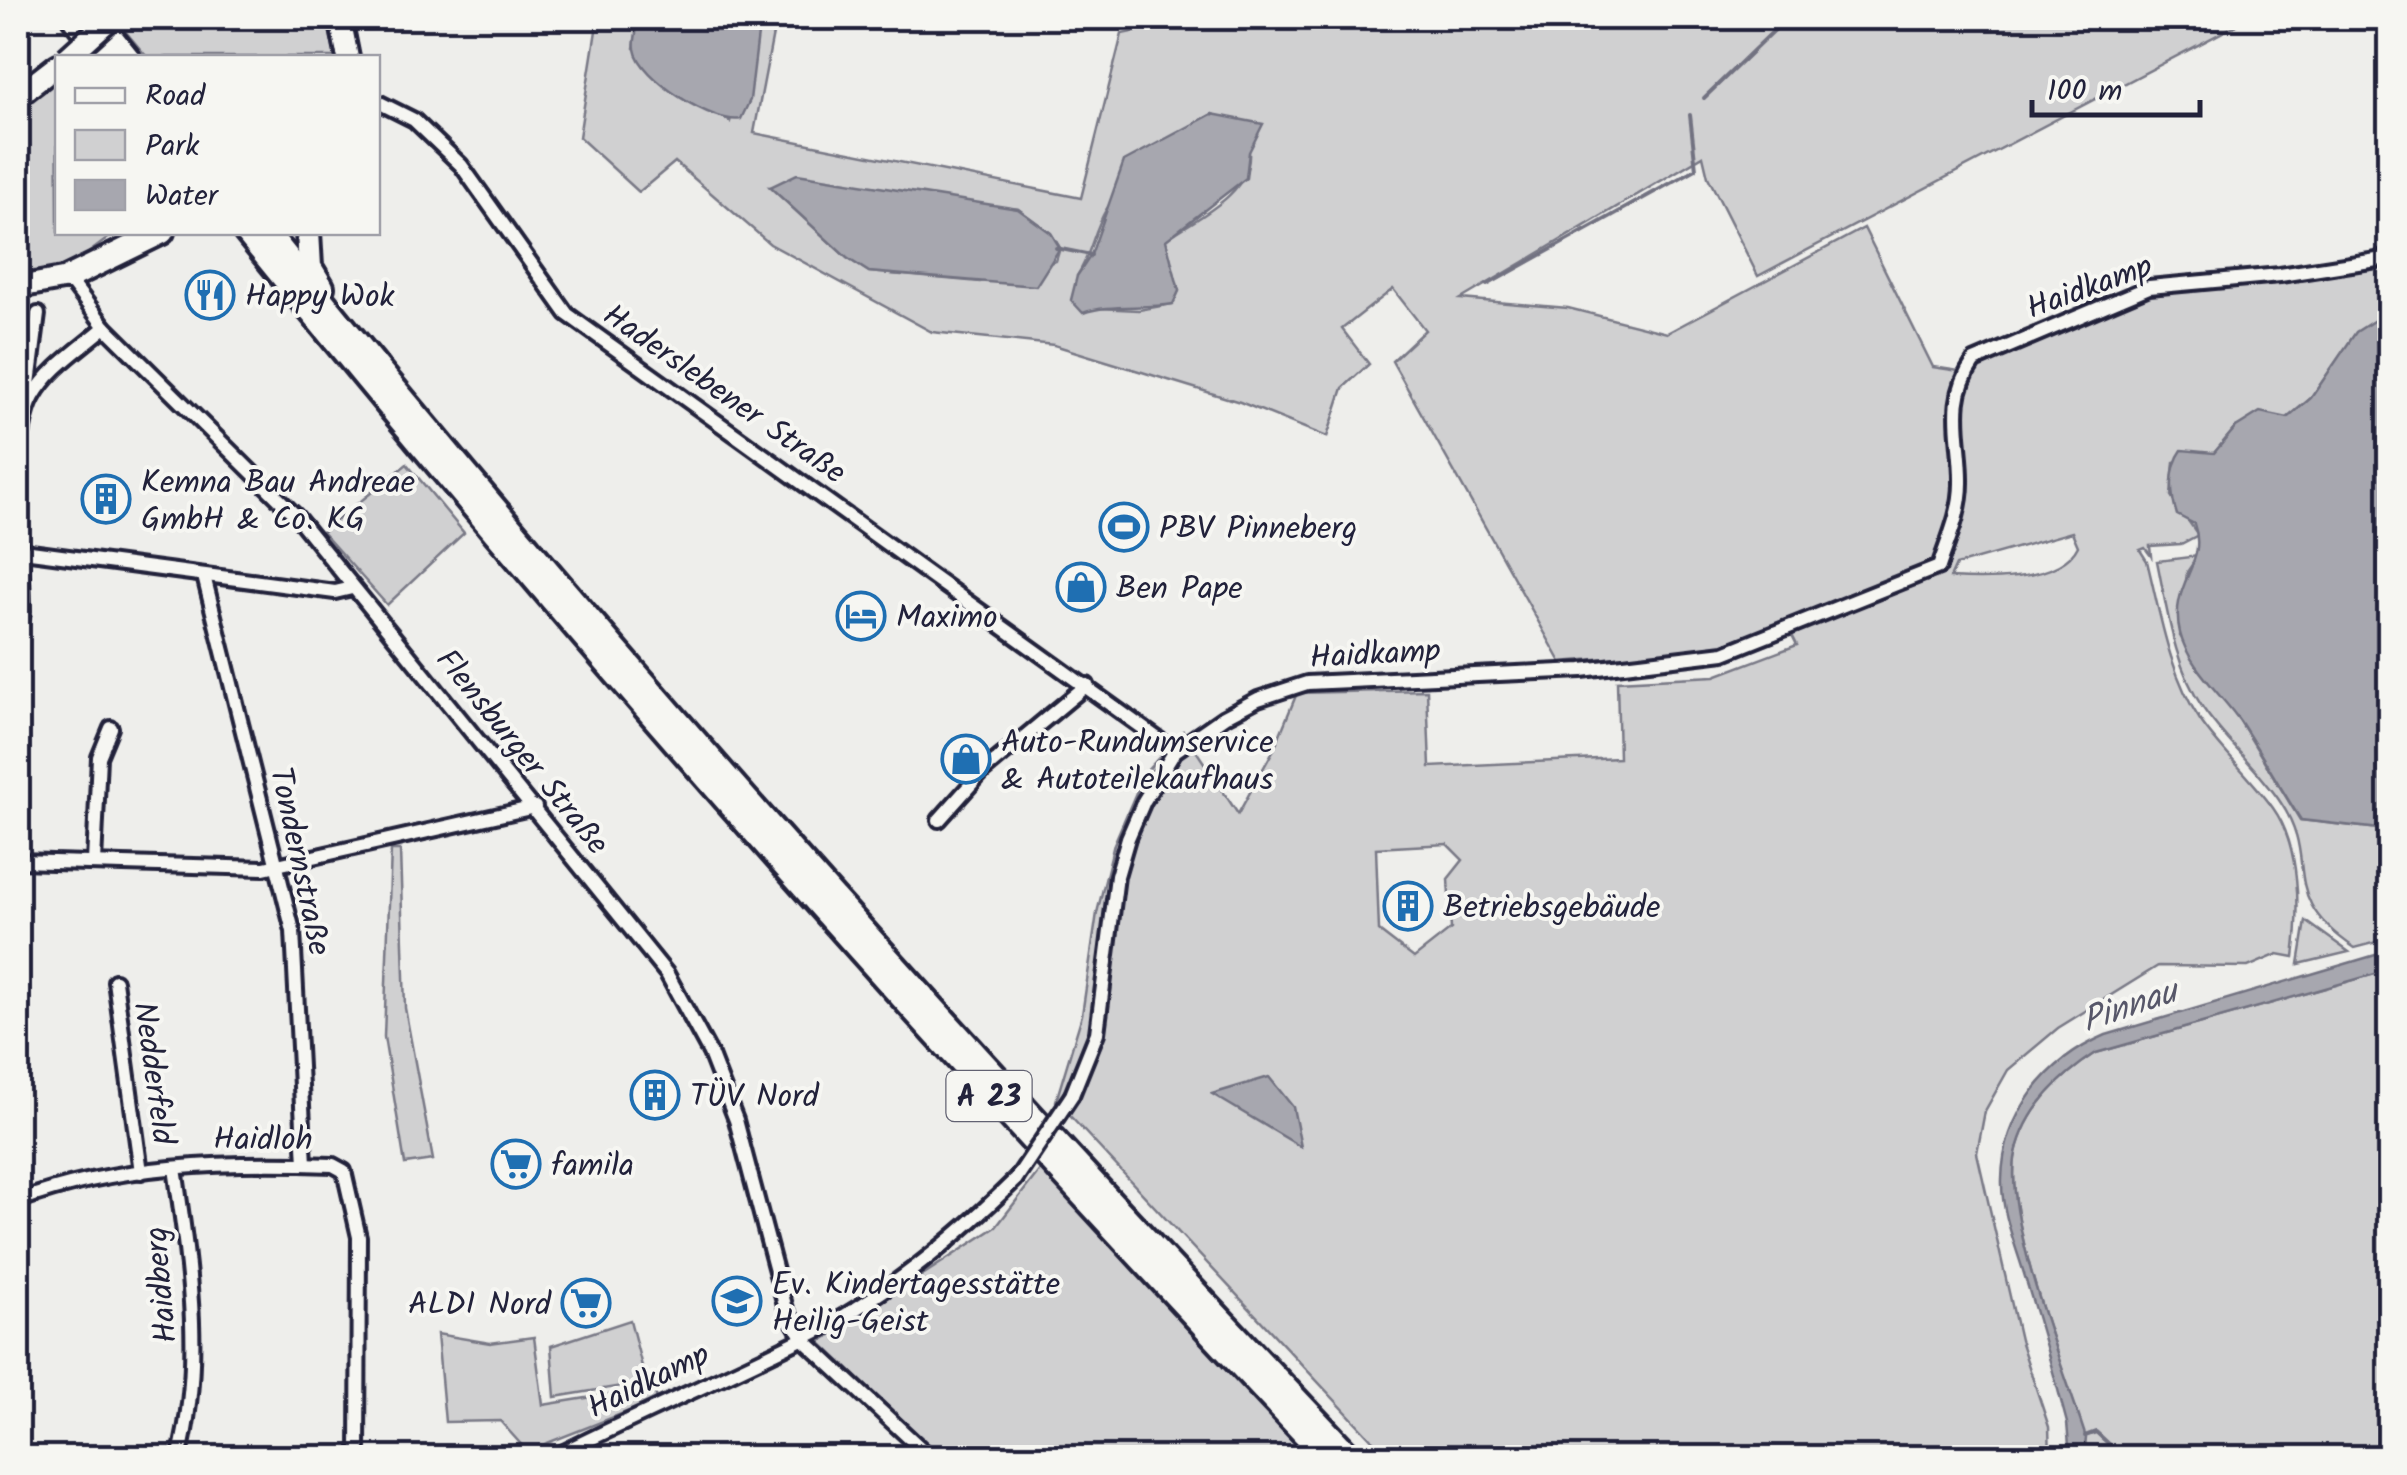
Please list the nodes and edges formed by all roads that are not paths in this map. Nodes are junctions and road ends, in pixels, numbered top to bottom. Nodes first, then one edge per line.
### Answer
1 (74, 18) edge
2 (96, 18) edge
3 (111, 18) edge
4 (340, 18) edge
5 (70, 55) edge
6 (103, 55) edge
7 (126, 55) edge
8 (347, 55) edge
9 (55, 68) edge
10 (18, 96) edge
11 (380, 103) edge
12 (133, 235) edge
13 (156, 235) edge
14 (233, 235) edge
15 (248, 235) edge
16 (269, 235) edge
17 (308, 235) edge
18 (2390, 253) edge
19 (114, 255) junction
20 (266, 257) junction
21 (68, 278) junction
22 (18, 287) edge
23 (38, 314) dead end
24 (105, 328) junction
25 (358, 345) junction
26 (33, 396) junction
27 (23, 552) junction
28 (204, 576) junction
29 (352, 588) junction
30 (18, 633) edge
31 (1087, 685) junction
32 (111, 728) dead end
33 (1175, 751) junction
34 (535, 807) junction
35 (939, 820) dead end
36 (18, 861) edge
37 (94, 862) junction
38 (278, 865) junction
39 (115, 981) dead end
40 (305, 1164) junction
41 (176, 1168) junction
42 (141, 1172) junction
43 (18, 1201) edge
44 (803, 1339) junction
45 (18, 1448) edge
46 (20, 1458) edge
47 (179, 1458) edge
48 (358, 1458) edge
49 (552, 1458) edge
50 (931, 1458) edge
51 (1328, 1458) edge
52 (1352, 1458) edge

1 - 6 highway
2 - 7 highway
3 - 5 main road, bridge
4 - 8 main road
9 - 10 main road
11 - 31 street, Haderslebener Straße
12 - 19 highway
13 - 19 highway
14 - 20 highway
15 - 20 highway, A 23
16 - 25 highway, A 23
17 - 25 highway
18 - 33 street, Haidkamp
19 - 21 highway
20 - 51 highway, A 23
21 - 22 main road
21 - 24 street, Flensburger Straße
23 - 26 street
24 - 26 street
24 - 29 street, Flensburger Straße
25 - 52 highway, A 23
26 - 27 street
27 - 28 street
27 - 30 street
28 - 29 street
28 - 38 street, Tondernstraße
29 - 34 street, Flensburger Straße
31 - 33 street, Haderslebener Straße
31 - 35 street
32 - 37 street
33 - 44 street, Haidkamp, bridge
34 - 38 street
34 - 44 street, Flensburger Straße
36 - 37 street
37 - 38 street
38 - 40 street, Tondernstraße
39 - 42 street, Nedderfeld
40 - 41 street, Haidloh
40 - 48 street, Haidloh
41 - 42 street, Haidloh
41 - 47 street, Haidberg
42 - 43 street, Haidloh
44 - 49 street, Haidkamp
44 - 50 street
45 - 46 street

